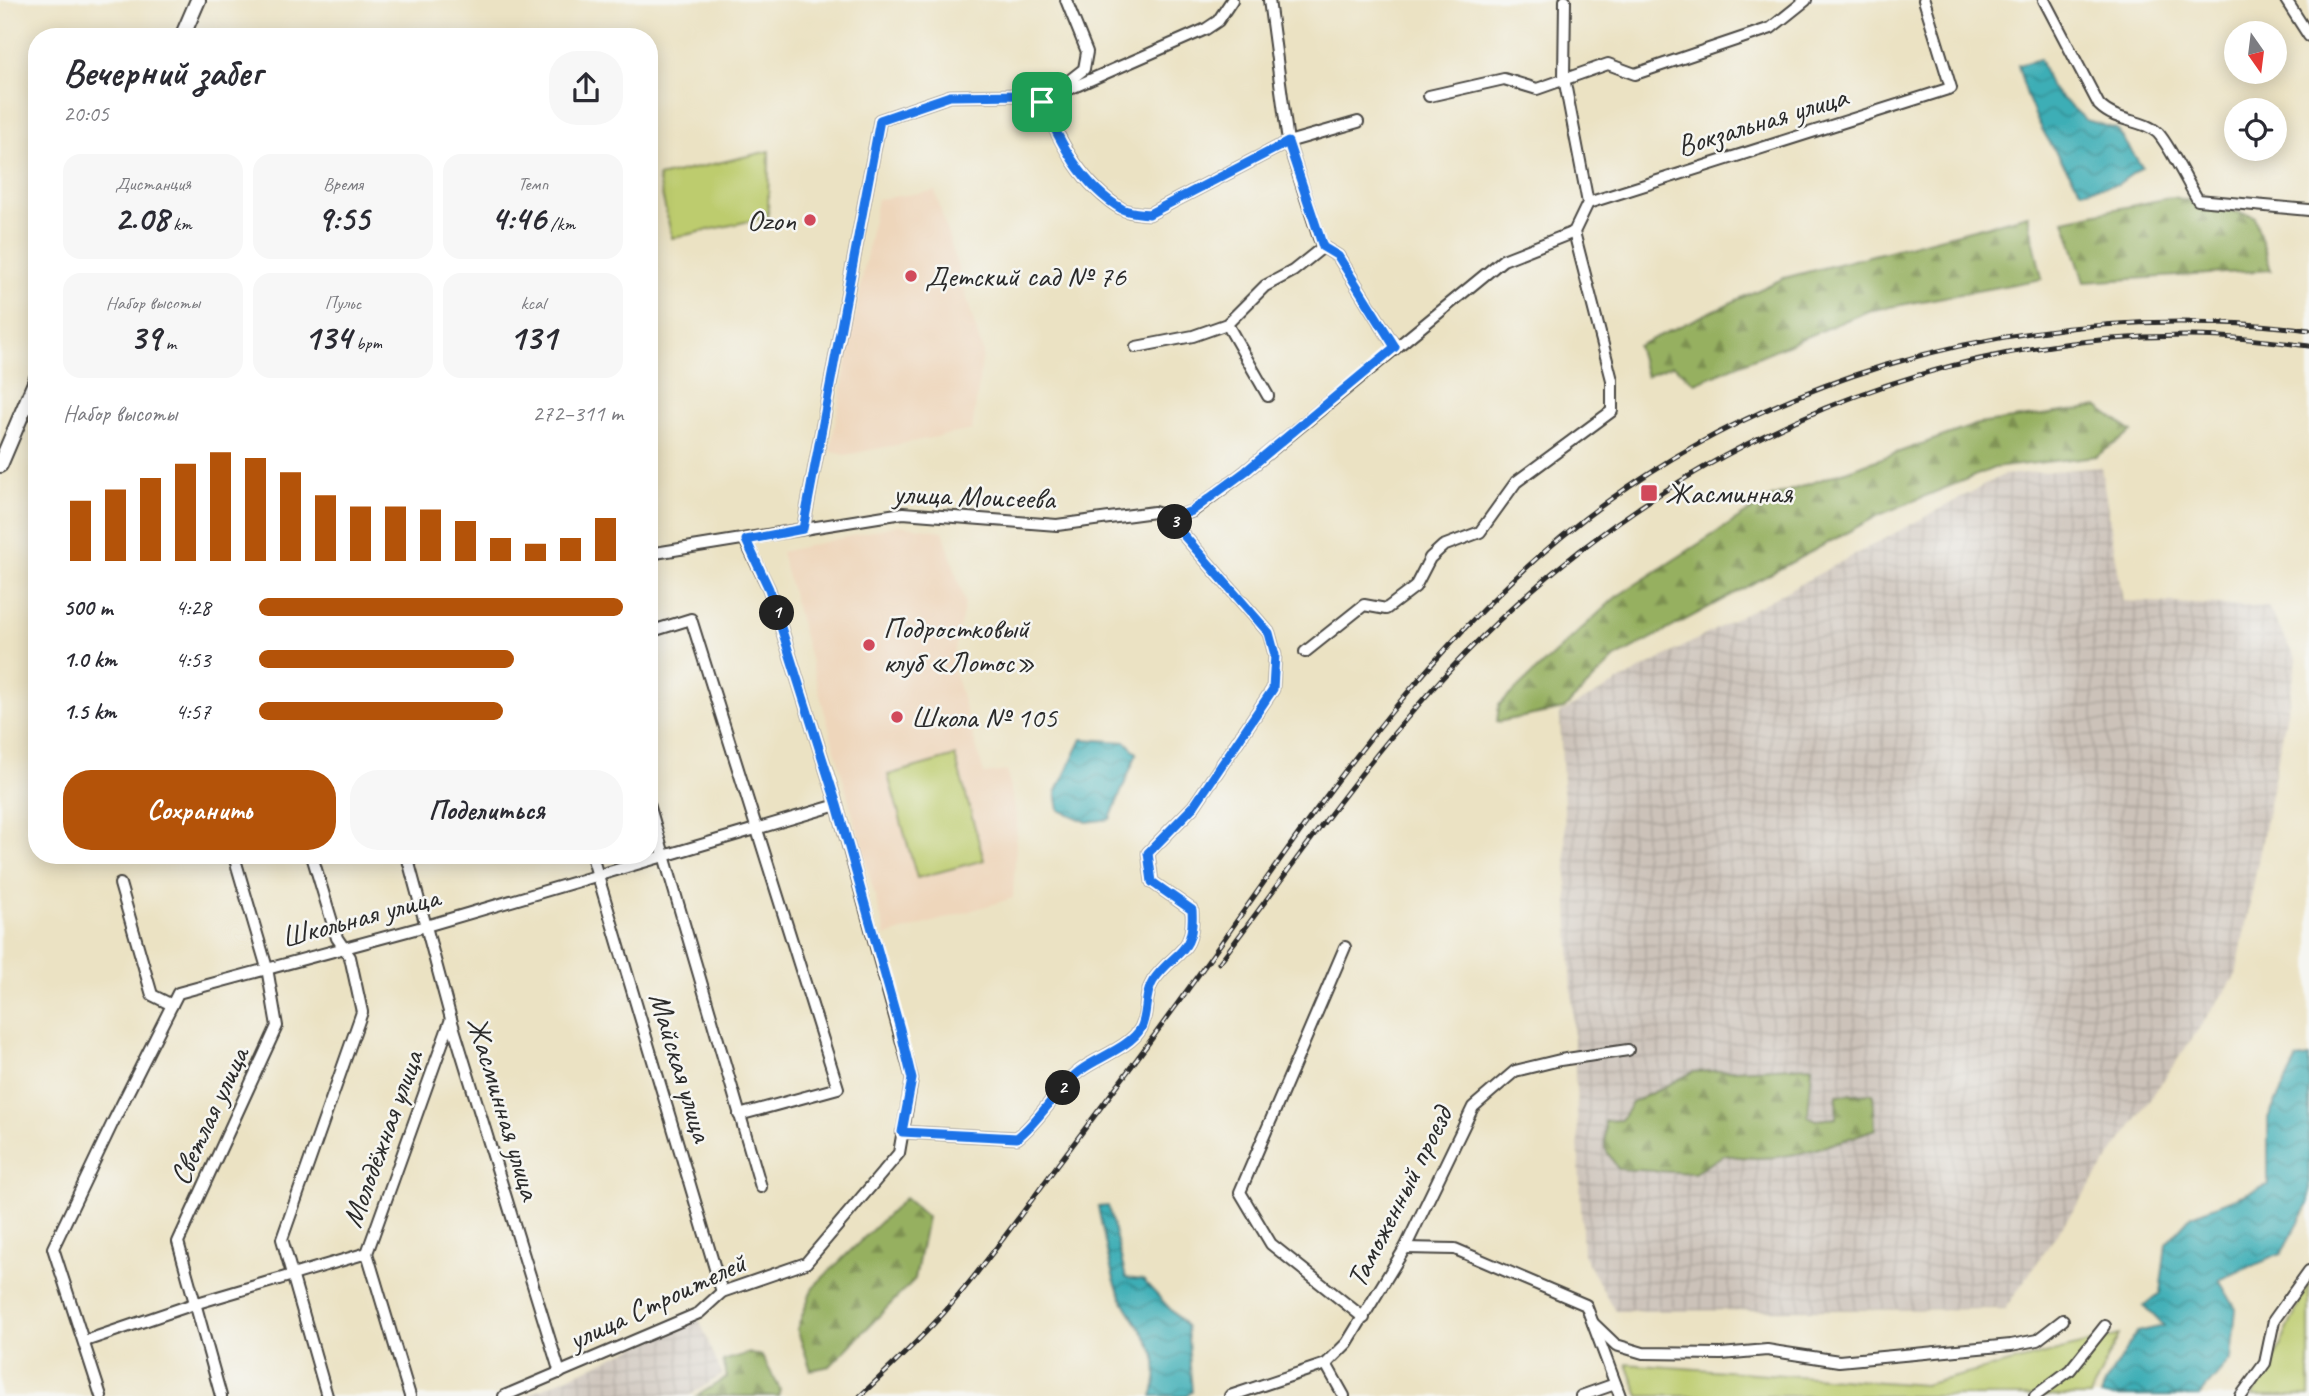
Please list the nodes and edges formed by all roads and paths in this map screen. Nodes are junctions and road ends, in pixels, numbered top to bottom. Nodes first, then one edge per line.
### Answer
1 (198, 0) edge
2 (1066, 0) edge
3 (1232, 0) edge
4 (1269, 0) edge
5 (1565, 0) edge
6 (1806, 0) edge
7 (1924, 0) edge
8 (2044, 0) edge
9 (2286, 0) edge
10 (186, 28) edge
11 (2309, 36) edge
12 (1564, 78) junction
13 (1429, 96) dead end
14 (1042, 102) junction
15 (1358, 122) dead end
16 (1288, 142) junction
17 (1588, 203) junction
18 (2309, 210) edge
19 (1574, 232) junction
20 (1323, 247) junction
21 (1227, 324) junction
22 (1136, 347) dead end
23 (1395, 347) junction
24 (1268, 396) dead end
25 (28, 399) edge
26 (0, 465) edge
27 (1173, 518) junction
28 (803, 529) junction
29 (746, 540) junction
30 (658, 552) edge
31 (658, 629) edge
32 (1305, 652) dead end
33 (837, 805) junction
34 (757, 828) junction
35 (658, 835) edge
36 (664, 856) junction
37 (658, 858) edge
38 (236, 864) edge
39 (314, 864) edge
40 (409, 864) edge
41 (595, 864) edge
42 (636, 864) edge
43 (598, 875) junction
44 (120, 884) dead end
45 (426, 926) junction
46 (345, 947) junction
47 (1345, 947) dead end
48 (267, 968) junction
49 (172, 1005) junction
50 (451, 1019) junction
51 (1628, 1050) dead end
52 (739, 1115) junction
53 (902, 1132) junction
54 (761, 1187) dead end
55 (1405, 1248) junction
56 (367, 1253) junction
57 (2309, 1271) edge
58 (290, 1276) junction
59 (722, 1292) junction
60 (194, 1304) junction
61 (1364, 1318) junction
62 (2063, 1320) dead end
63 (1593, 1323) junction
64 (2105, 1326) dead end
65 (85, 1341) junction
66 (1326, 1364) junction
67 (559, 1373) junction
68 (1615, 1384) junction
69 (101, 1396) edge
70 (221, 1396) edge
71 (327, 1396) edge
72 (410, 1396) edge
73 (504, 1396) edge
74 (1230, 1396) edge
75 (1344, 1396) edge
76 (1581, 1396) edge
77 (1620, 1396) edge
78 (2035, 1396) edge
79 (2241, 1396) edge

1 - 10 main road
2 - 14 street
3 - 14 street
4 - 16 street
5 - 12 street
6 - 12 street
7 - 17 street, Вокзальная улица
8 - 18 street
9 - 11 street
12 - 13 street
12 - 17 street
14 - 16 street
14 - 28 street
15 - 16 street
16 - 20 street
17 - 19 street
19 - 23 street
19 - 32 street
20 - 21 street
20 - 23 street
21 - 22 street
21 - 24 street
23 - 27 street
25 - 26 main road
27 - 28 street, улица Моисеева
27 - 53 street
28 - 29 street, улица Моисеева
29 - 30 street, улица Моисеева
29 - 33 street, улица Строителей
31 - 34 street
33 - 34 street, Школьная улица
33 - 53 street, улица Строителей
34 - 36 street, Школьная улица
34 - 52 street
35 - 36 street
36 - 37 street, Школьная улица
36 - 52 street
38 - 48 street, Светлая улица
39 - 46 street
40 - 45 street, Жасминная улица
41 - 43 street, Майская улица
42 - 43 street, Школьная улица
43 - 45 street, Школьная улица
43 - 59 street, Майская улица
44 - 49 street
45 - 46 street, Школьная улица
45 - 50 street, Жасминная улица
46 - 48 street, Школьная улица
46 - 58 street
47 - 61 street
48 - 49 street, Школьная улица
48 - 60 street, Светлая улица
49 - 65 street
50 - 56 street, Молодёжная улица
50 - 67 street, Жасминная улица
51 - 55 street, Таможенный проезд
52 - 54 street
53 - 59 street, улица Строителей
55 - 61 street, Таможенный проезд
55 - 63 street
56 - 58 street
56 - 72 street, Молодёжная улица
57 - 79 street
58 - 60 street
58 - 71 street
59 - 67 street, улица Строителей
60 - 65 street
60 - 70 street, Светлая улица
61 - 66 street, Таможенный проезд
62 - 63 street
63 - 68 street
64 - 78 street
65 - 69 street
66 - 74 street, Таможенный проезд
66 - 75 street
67 - 73 street, улица Строителей
68 - 76 street
68 - 77 street

